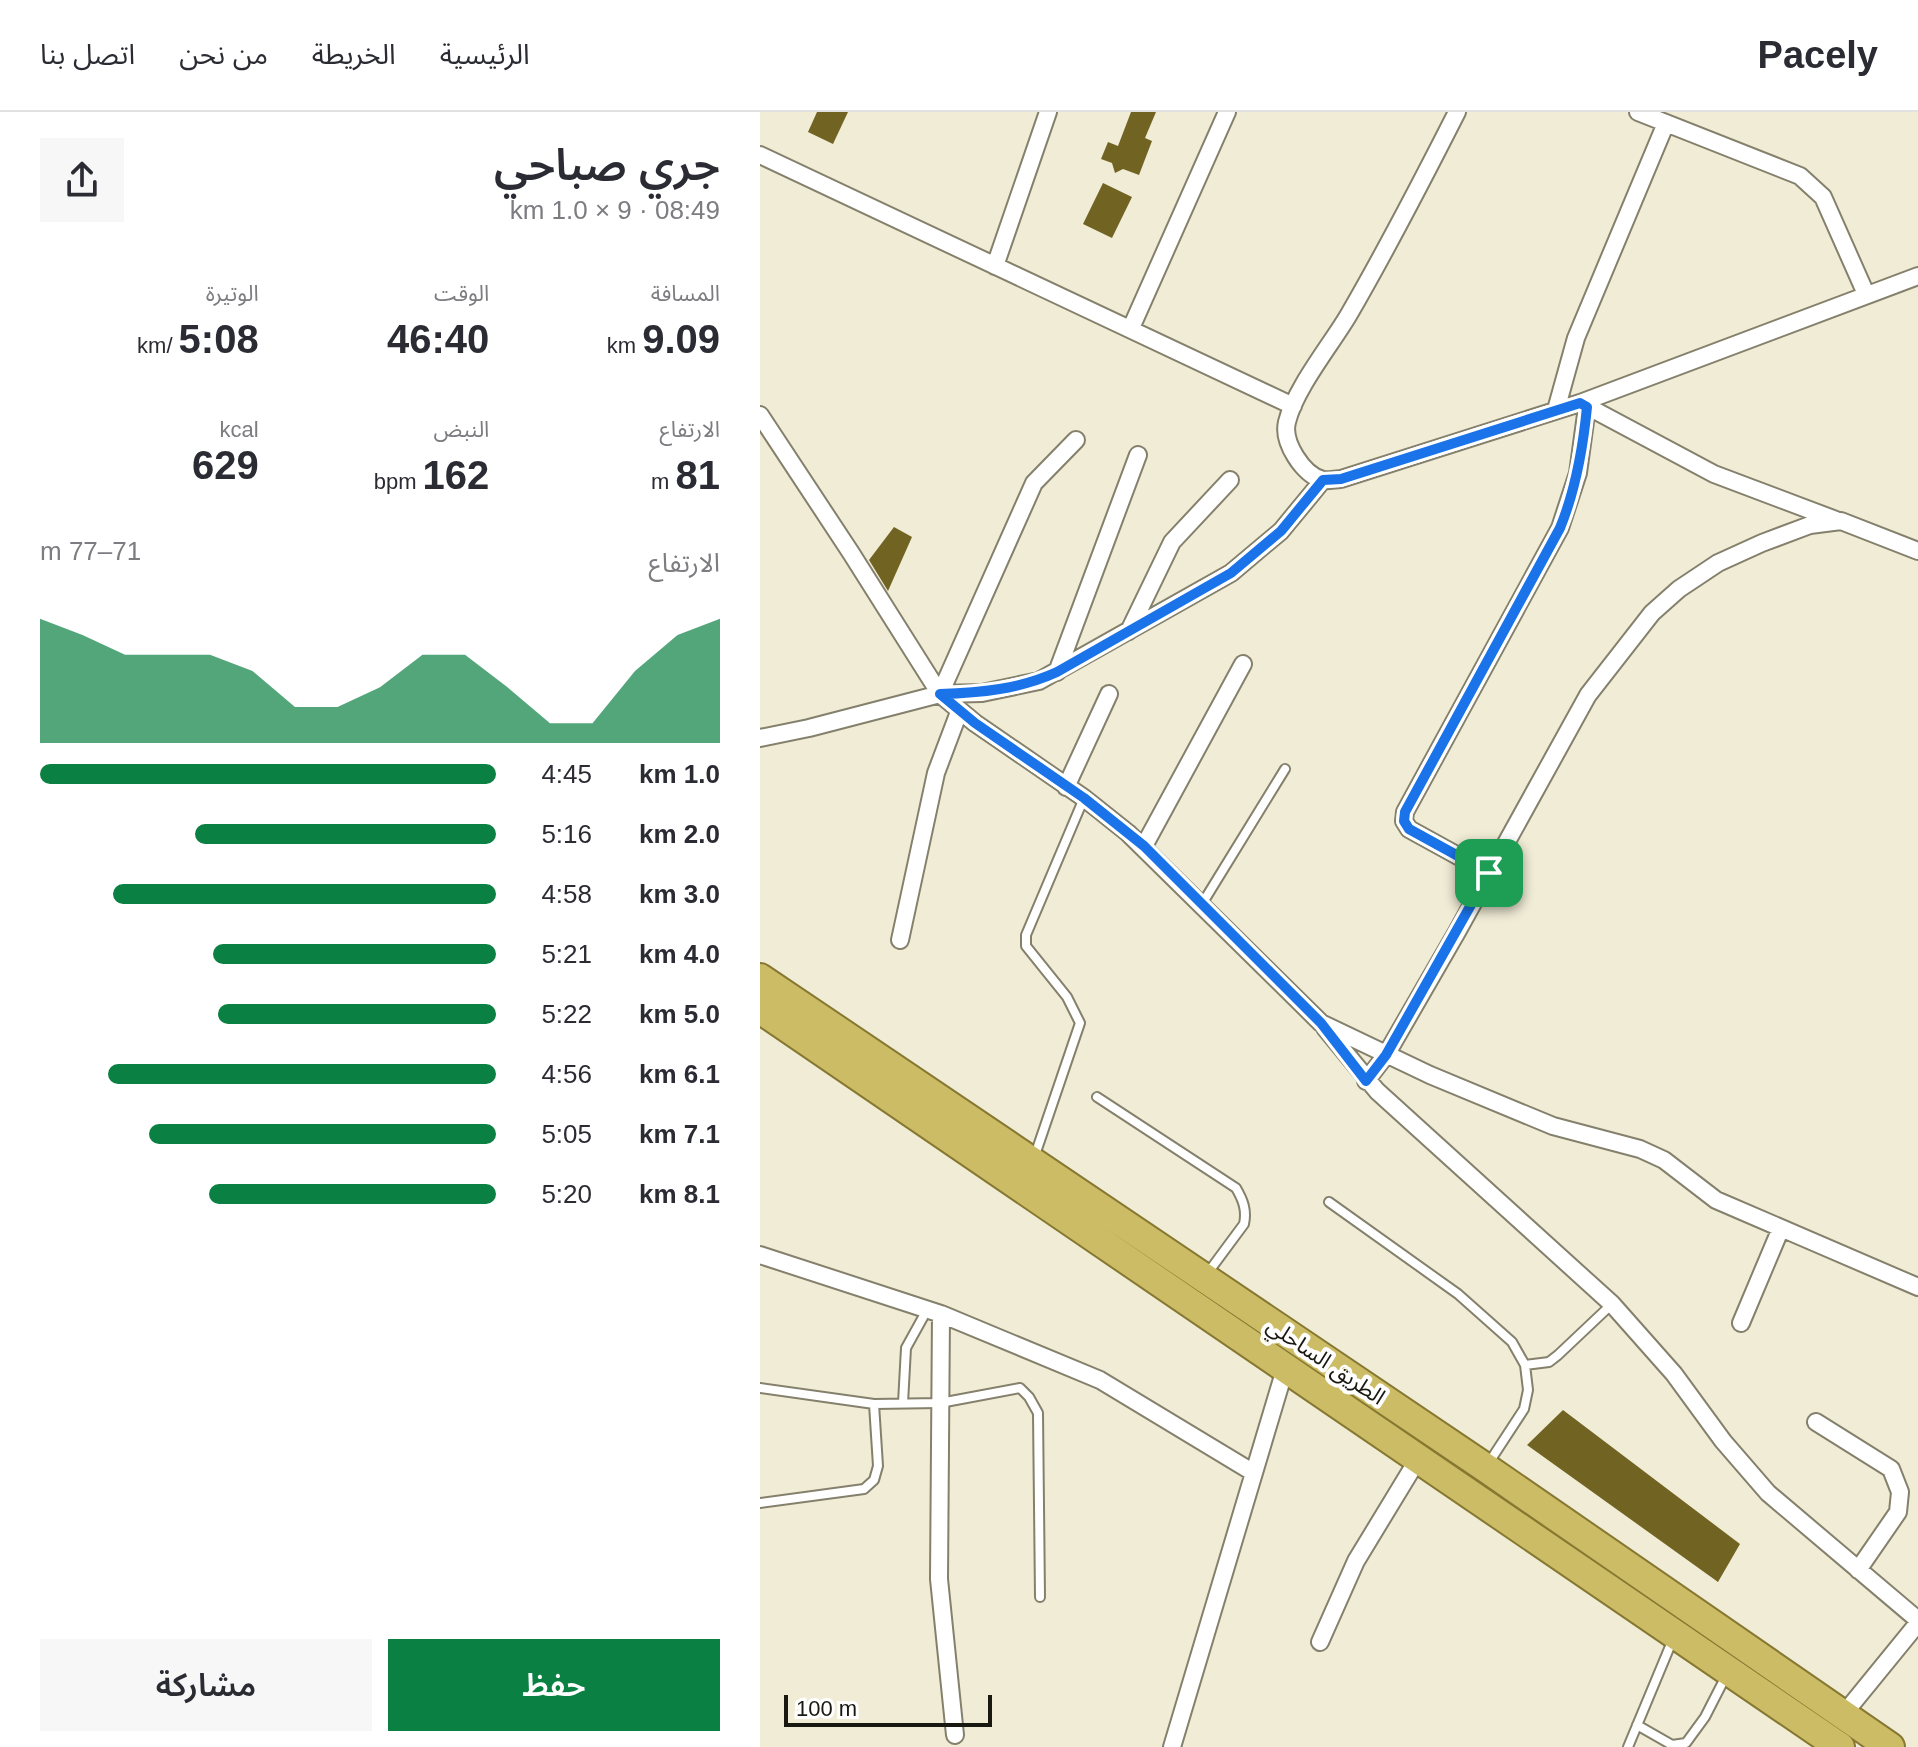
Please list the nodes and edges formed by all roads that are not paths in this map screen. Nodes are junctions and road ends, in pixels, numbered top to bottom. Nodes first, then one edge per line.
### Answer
1 (1048, 112) edge
2 (1227, 112) edge
3 (1457, 112) edge
4 (1638, 112) edge
5 (1666, 123) junction
6 (760, 155) edge
7 (995, 266) junction
8 (1918, 276) edge
9 (1866, 294) junction
10 (1131, 328) junction
11 (1584, 405) junction
12 (1293, 406) junction
13 (1556, 410) junction
14 (760, 415) edge
15 (1076, 440) dead end
16 (1138, 455) dead end
17 (1230, 480) dead end
18 (1323, 480) junction
19 (1841, 521) junction
20 (1918, 551) edge
21 (1129, 632) junction
22 (1243, 664) dead end
23 (1057, 672) junction
24 (940, 694) junction
25 (1109, 694) dead end
26 (959, 712) junction
27 (760, 738) edge
28 (1285, 769) dead end
29 (1066, 787) junction
30 (1084, 798) junction
31 (1144, 846) junction
32 (1489, 873) junction
33 (1202, 904) junction
34 (900, 940) dead end
35 (760, 978) edge
36 (760, 1009) edge
37 (1321, 1023) junction
38 (1386, 1055) junction
39 (1366, 1081) junction
40 (1097, 1097) dead end
41 (1033, 1163) junction
42 (1329, 1202) dead end
43 (1781, 1228) junction
44 (760, 1255) edge
45 (1204, 1278) junction
46 (1918, 1287) edge
47 (1612, 1304) junction
48 (934, 1312) junction
49 (1741, 1323) dead end
50 (1525, 1365) junction
51 (1285, 1369) junction
52 (760, 1388) edge
53 (903, 1403) junction
54 (940, 1403) junction
55 (874, 1404) junction
56 (1816, 1422) dead end
57 (1418, 1459) junction
58 (1486, 1468) junction
59 (1254, 1473) junction
60 (760, 1503) edge
61 (1858, 1570) junction
62 (1040, 1597) dead end
63 (1918, 1621) edge
64 (1675, 1635) junction
65 (1320, 1642) dead end
66 (1729, 1671) junction
67 (1637, 1725) junction
68 (955, 1735) dead end
69 (1832, 1736) edge
70 (1172, 1747) edge
71 (1628, 1747) edge
72 (1890, 1747) edge

1 - 7 street
2 - 10 street
3 - 12 street
4 - 5 street
5 - 9 street
5 - 13 street
6 - 7 street
7 - 10 street
8 - 9 street
9 - 11 street
10 - 12 street
11 - 13 street
11 - 19 street
11 - 32 street
12 - 18 street
13 - 18 street
14 - 24 street
15 - 24 street
16 - 23 street
17 - 21 street
18 - 21 street
19 - 20 street
19 - 32 street
21 - 23 street
22 - 31 street
23 - 24 street
24 - 26 street
24 - 27 street
25 - 29 street
26 - 29 street
26 - 34 street
28 - 33 lane
29 - 30 street
30 - 31 street
30 - 41 lane
31 - 33 street
32 - 38 street
33 - 37 street
35 - 41 highway, الطريق الساحلي
36 - 51 highway, الطريق الساحلي
37 - 38 street
37 - 39 street
38 - 39 street
38 - 43 street
39 - 47 street
40 - 45 lane
41 - 45 highway, الطريق الساحلي
42 - 50 lane
43 - 46 street
43 - 49 street
44 - 48 street
45 - 58 highway, الطريق الساحلي
47 - 50 lane
47 - 61 street
48 - 53 lane
48 - 54 street
48 - 59 street
50 - 58 lane
51 - 57 highway, الطريق الساحلي
51 - 59 street
52 - 55 lane
53 - 54 lane
53 - 55 lane
54 - 62 lane
54 - 68 street
55 - 60 lane
56 - 61 street
57 - 64 highway, الطريق الساحلي
57 - 65 street
58 - 69 highway, الطريق الساحلي
59 - 70 street
61 - 63 street
63 - 69 street
64 - 66 highway, الطريق الساحلي
64 - 67 lane
66 - 67 lane
66 - 69 highway, الطريق الساحلي
67 - 71 lane
69 - 72 highway, الطريق الساحلي

